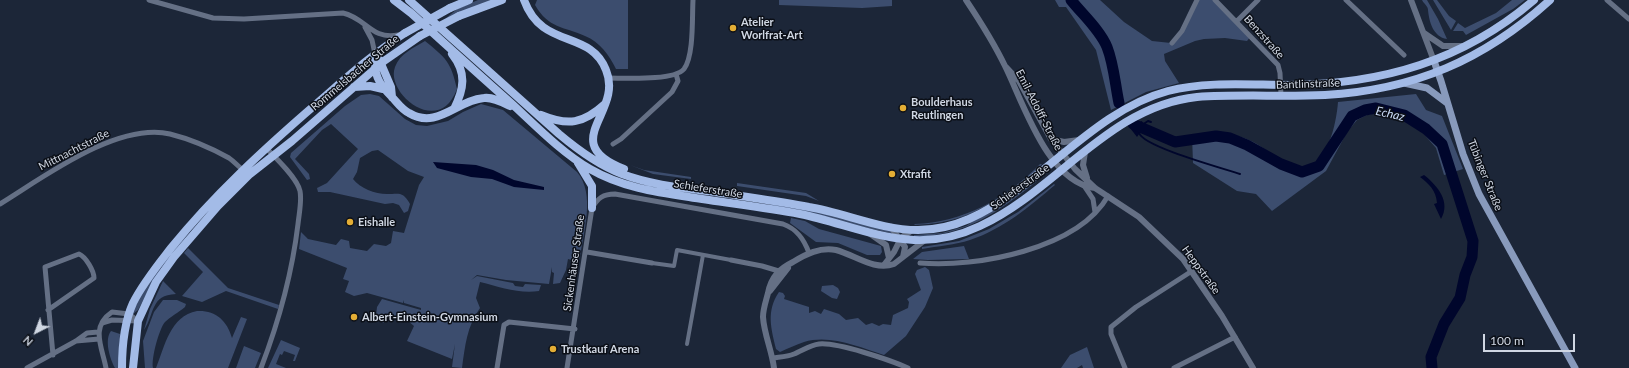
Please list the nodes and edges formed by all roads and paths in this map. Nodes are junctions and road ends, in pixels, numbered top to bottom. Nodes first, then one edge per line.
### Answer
1 (149, 0) edge
2 (394, 0) edge
3 (409, 0) edge
4 (469, 0) edge
5 (502, 0) edge
6 (524, 0) edge
7 (692, 0) edge
8 (966, 0) edge
9 (1197, 0) edge
10 (1215, 0) edge
11 (1258, 0) edge
12 (1346, 0) edge
13 (1411, 0) edge
14 (1534, 0) edge
15 (1550, 0) edge
16 (1607, 0) edge
17 (1629, 19) edge
18 (1237, 21) junction
19 (362, 23) junction
20 (1423, 32) junction
21 (403, 34) junction
22 (438, 37) junction
23 (1172, 43) dead end
24 (1469, 45) junction
25 (375, 54) junction
26 (1404, 55) dead end
27 (1434, 61) junction
28 (378, 66) junction
29 (1006, 67) junction
30 (1438, 72) junction
31 (676, 74) junction
32 (609, 78) junction
33 (1202, 80) dead end
34 (1404, 83) junction
35 (1217, 85) junction
36 (1281, 85) junction
37 (354, 87) junction
38 (383, 89) junction
39 (1281, 96) junction
40 (392, 97) junction
41 (1448, 103) junction
42 (605, 104) junction
43 (454, 109) junction
44 (516, 109) junction
45 (535, 113) junction
46 (1051, 138) junction
47 (1083, 139) junction
48 (613, 144) dead end
49 (1044, 145) junction
50 (266, 148) junction
51 (1085, 152) junction
52 (1062, 155) junction
53 (274, 156) junction
54 (573, 158) junction
55 (1054, 161) junction
56 (1070, 164) junction
57 (243, 170) junction
58 (1063, 170) junction
59 (250, 174) junction
60 (1036, 176) junction
61 (655, 183) junction
62 (1087, 184) junction
63 (1042, 185) junction
64 (1108, 196) junction
65 (0, 204) edge
66 (592, 208) junction
67 (1095, 212) junction
68 (890, 226) junction
69 (912, 230) junction
70 (869, 232) junction
71 (901, 238) junction
72 (925, 240) junction
73 (586, 252) junction
74 (809, 253) junction
75 (703, 255) junction
76 (902, 256) junction
77 (889, 258) junction
78 (731, 260) joint
79 (652, 263) joint
80 (920, 263) dead end
81 (884, 265) junction
82 (1192, 271) junction
83 (781, 272) junction
84 (48, 310) junction
85 (128, 318) junction
86 (138, 321) junction
87 (101, 324) junction
88 (575, 329) junction
89 (98, 332) junction
90 (1235, 337) junction
91 (99, 339) junction
92 (76, 342) junction
93 (687, 344) dead end
94 (53, 355) junction
95 (772, 358) junction
96 (27, 368) edge
97 (106, 368) edge
98 (122, 368) edge
99 (133, 368) edge
100 (261, 368) edge
101 (497, 368) edge
102 (567, 368) edge
103 (774, 368) edge
104 (908, 368) edge
105 (1125, 368) edge
106 (1174, 368) edge
107 (1254, 368) edge
108 (1575, 368) edge

1 - 19 street
2 - 22 main road, Schieferstraße
3 - 45 main road, Schieferstraße
4 - 21 main road, Rommelsbacher Straße, bridge
5 - 28 main road, Rommelsbacher Straße, bridge
6 - 32 main road
7 - 31 street
8 - 29 street, Emil-Adolff-Straße
9 - 23 street
10 - 18 street, Benzstraße
11 - 18 street
12 - 26 street
13 - 20 street, Tübinger Straße
14 - 24 main road, Bantlinstraße
15 - 30 main road, Bantlinstraße
16 - 17 street
18 - 36 street, Benzstraße
19 - 21 street
19 - 25 street
20 - 24 street
20 - 27 street, Tübinger Straße
21 - 25 main road, Rommelsbacher Straße
22 - 43 main road
22 - 44 main road, Schieferstraße
24 - 27 main road, Bantlinstraße
25 - 28 main road
25 - 50 main road, Rommelsbacher Straße
27 - 30 main road, Tübinger Straße
27 - 36 main road, Bantlinstraße
28 - 37 main road, Rommelsbacher Straße
28 - 38 main road
28 - 40 main road
29 - 46 street, Emil-Adolff-Straße
29 - 49 street, Emil-Adolff-Straße
30 - 34 main road, Bantlinstraße
30 - 41 main road, Tübinger Straße
31 - 32 street
31 - 48 street
32 - 42 main road
33 - 35 main road
34 - 39 main road, Bantlinstraße
34 - 41 main road
35 - 36 main road, Bantlinstraße
35 - 47 main road, Bantlinstraße
36 - 39 street, Benzstraße
37 - 38 main road
37 - 53 main road, Rommelsbacher Straße
38 - 40 main road
39 - 51 main road, Bantlinstraße
40 - 43 main road
41 - 108 main road, Tübinger Straße
42 - 45 main road
42 - 61 main road
43 - 44 main road
44 - 54 main road, Schieferstraße
45 - 61 main road, Schieferstraße
46 - 47 street
46 - 49 street
46 - 52 street, Emil-Adolff-Straße
47 - 52 main road, Bantlinstraße
49 - 55 street, Emil-Adolff-Straße
50 - 53 street
50 - 57 main road, Rommelsbacher Straße
51 - 56 main road, Bantlinstraße
51 - 62 street
52 - 55 main road, Bantlinstraße
52 - 56 street
53 - 59 main road, Rommelsbacher Straße
53 - 100 street
54 - 66 main road
54 - 70 main road, Schieferstraße
55 - 58 street
55 - 60 main road, Schieferstraße
56 - 58 main road, Bantlinstraße
56 - 62 street
57 - 59 street, Mittnachtstraße
57 - 65 street, Mittnachtstraße
57 - 85 main road, Rommelsbacher Straße
58 - 62 street
58 - 63 main road, Schieferstraße
59 - 86 main road, Rommelsbacher Straße
60 - 63 main road
60 - 69 main road, Schieferstraße
61 - 68 main road, Schieferstraße
62 - 64 street, Heppstraße
62 - 67 street
63 - 72 main road, Schieferstraße
64 - 67 street
64 - 82 street, Heppstraße
66 - 73 street, Sickenhäuser Straße
66 - 74 street, Sickenhäuser Straße
67 - 80 street
68 - 69 main road, Schieferstraße
68 - 71 street
69 - 71 street
70 - 71 main road, Schieferstraße
70 - 77 street
71 - 72 main road, Schieferstraße
71 - 76 street
71 - 77 street
72 - 76 street
73 - 79 street
73 - 88 street, Sickenhäuser Straße
74 - 81 street
74 - 83 street
75 - 78 street
75 - 79 street
75 - 93 street
76 - 81 street
77 - 81 street
78 - 83 street
82 - 90 street, Heppstraße
82 - 105 street
83 - 95 street
84 - 84 street
84 - 94 street
85 - 86 street
85 - 86 street
85 - 87 street
85 - 87 street
85 - 98 main road, Rommelsbacher Straße
86 - 99 main road, Rommelsbacher Straße
87 - 89 street
88 - 101 street
88 - 102 street, Sickenhäuser Straße
89 - 91 street
89 - 92 street
90 - 106 street
90 - 107 street, Heppstraße
91 - 92 street
91 - 97 street
92 - 94 street
94 - 96 street
95 - 103 street
95 - 104 street

